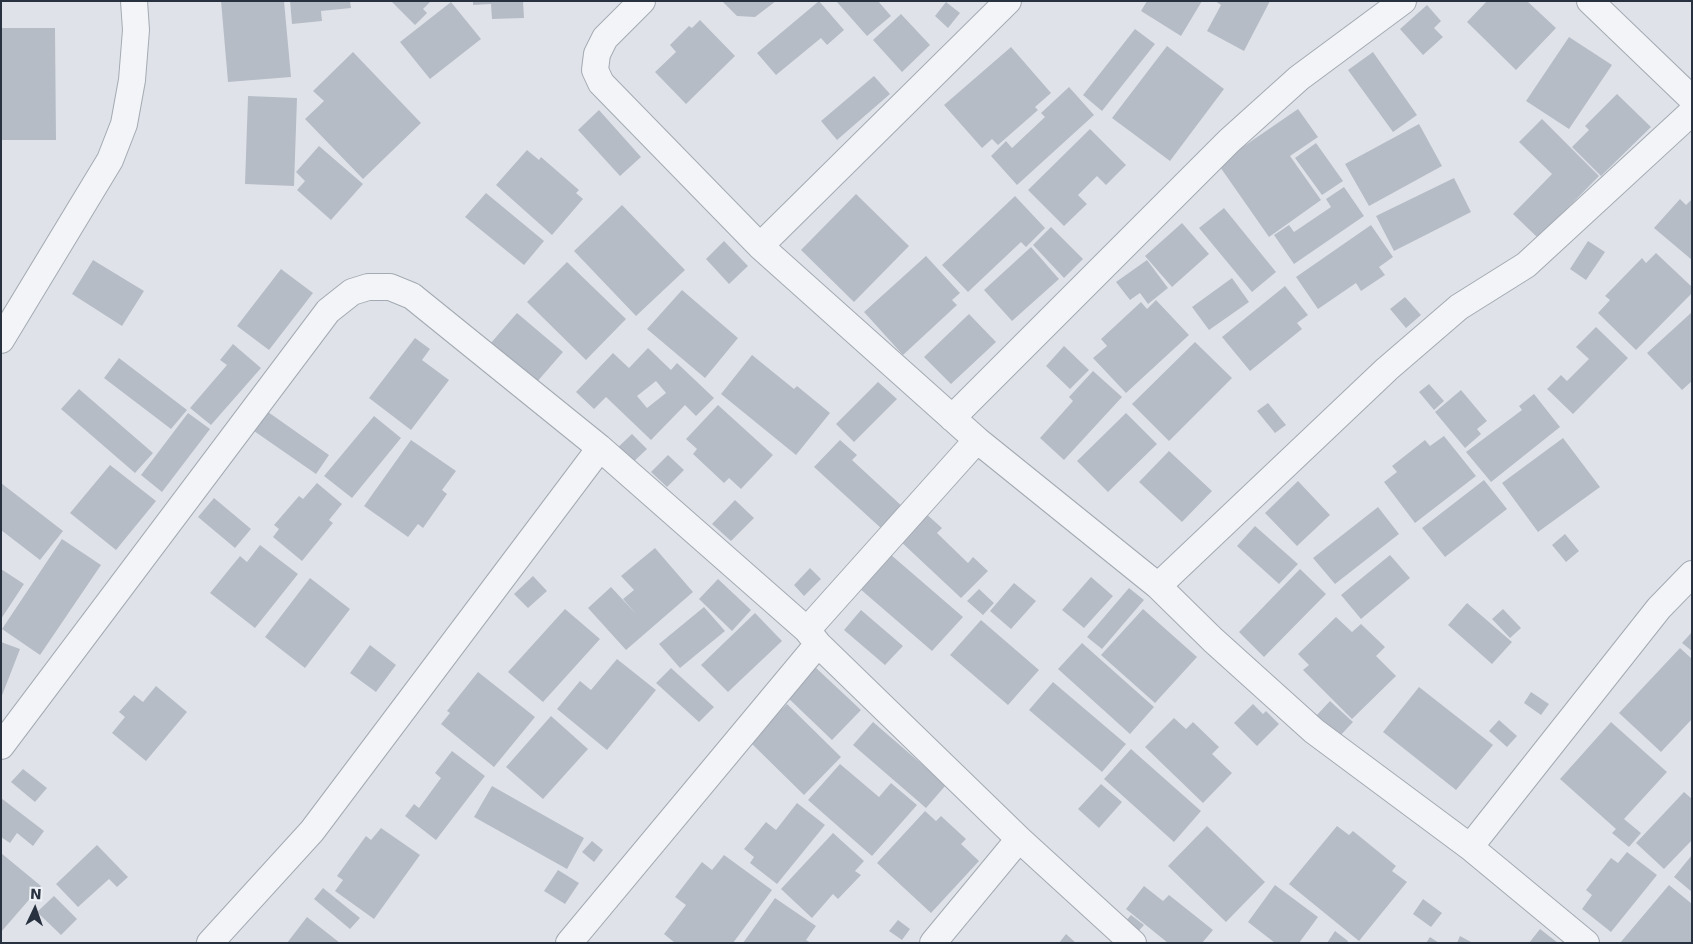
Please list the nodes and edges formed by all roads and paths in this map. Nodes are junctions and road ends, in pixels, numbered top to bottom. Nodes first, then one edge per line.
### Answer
1 (134, 1) edge
2 (642, 1) edge
3 (1008, 1) edge
4 (1403, 1) edge
5 (1590, 1) edge
6 (1692, 99) edge
7 (1692, 112) edge
8 (760, 246) junction
9 (1, 340) edge
10 (952, 418) junction
11 (977, 440) junction
12 (600, 448) junction
13 (1692, 574) edge
14 (1158, 586) junction
15 (813, 637) junction
16 (1, 746) edge
17 (1019, 839) junction
18 (1470, 847) junction
19 (210, 943) edge
20 (569, 943) edge
21 (933, 943) edge
22 (1133, 943) edge
23 (1586, 943) edge

1 - 9 street
2 - 8 street
3 - 8 street
4 - 10 street
5 - 6 street
7 - 14 street
8 - 10 street
10 - 11 street
11 - 14 street
11 - 15 street
12 - 15 street
12 - 16 street
12 - 19 street
13 - 18 street
14 - 18 street
15 - 17 street
15 - 20 street
17 - 21 street
17 - 22 street
18 - 23 street

